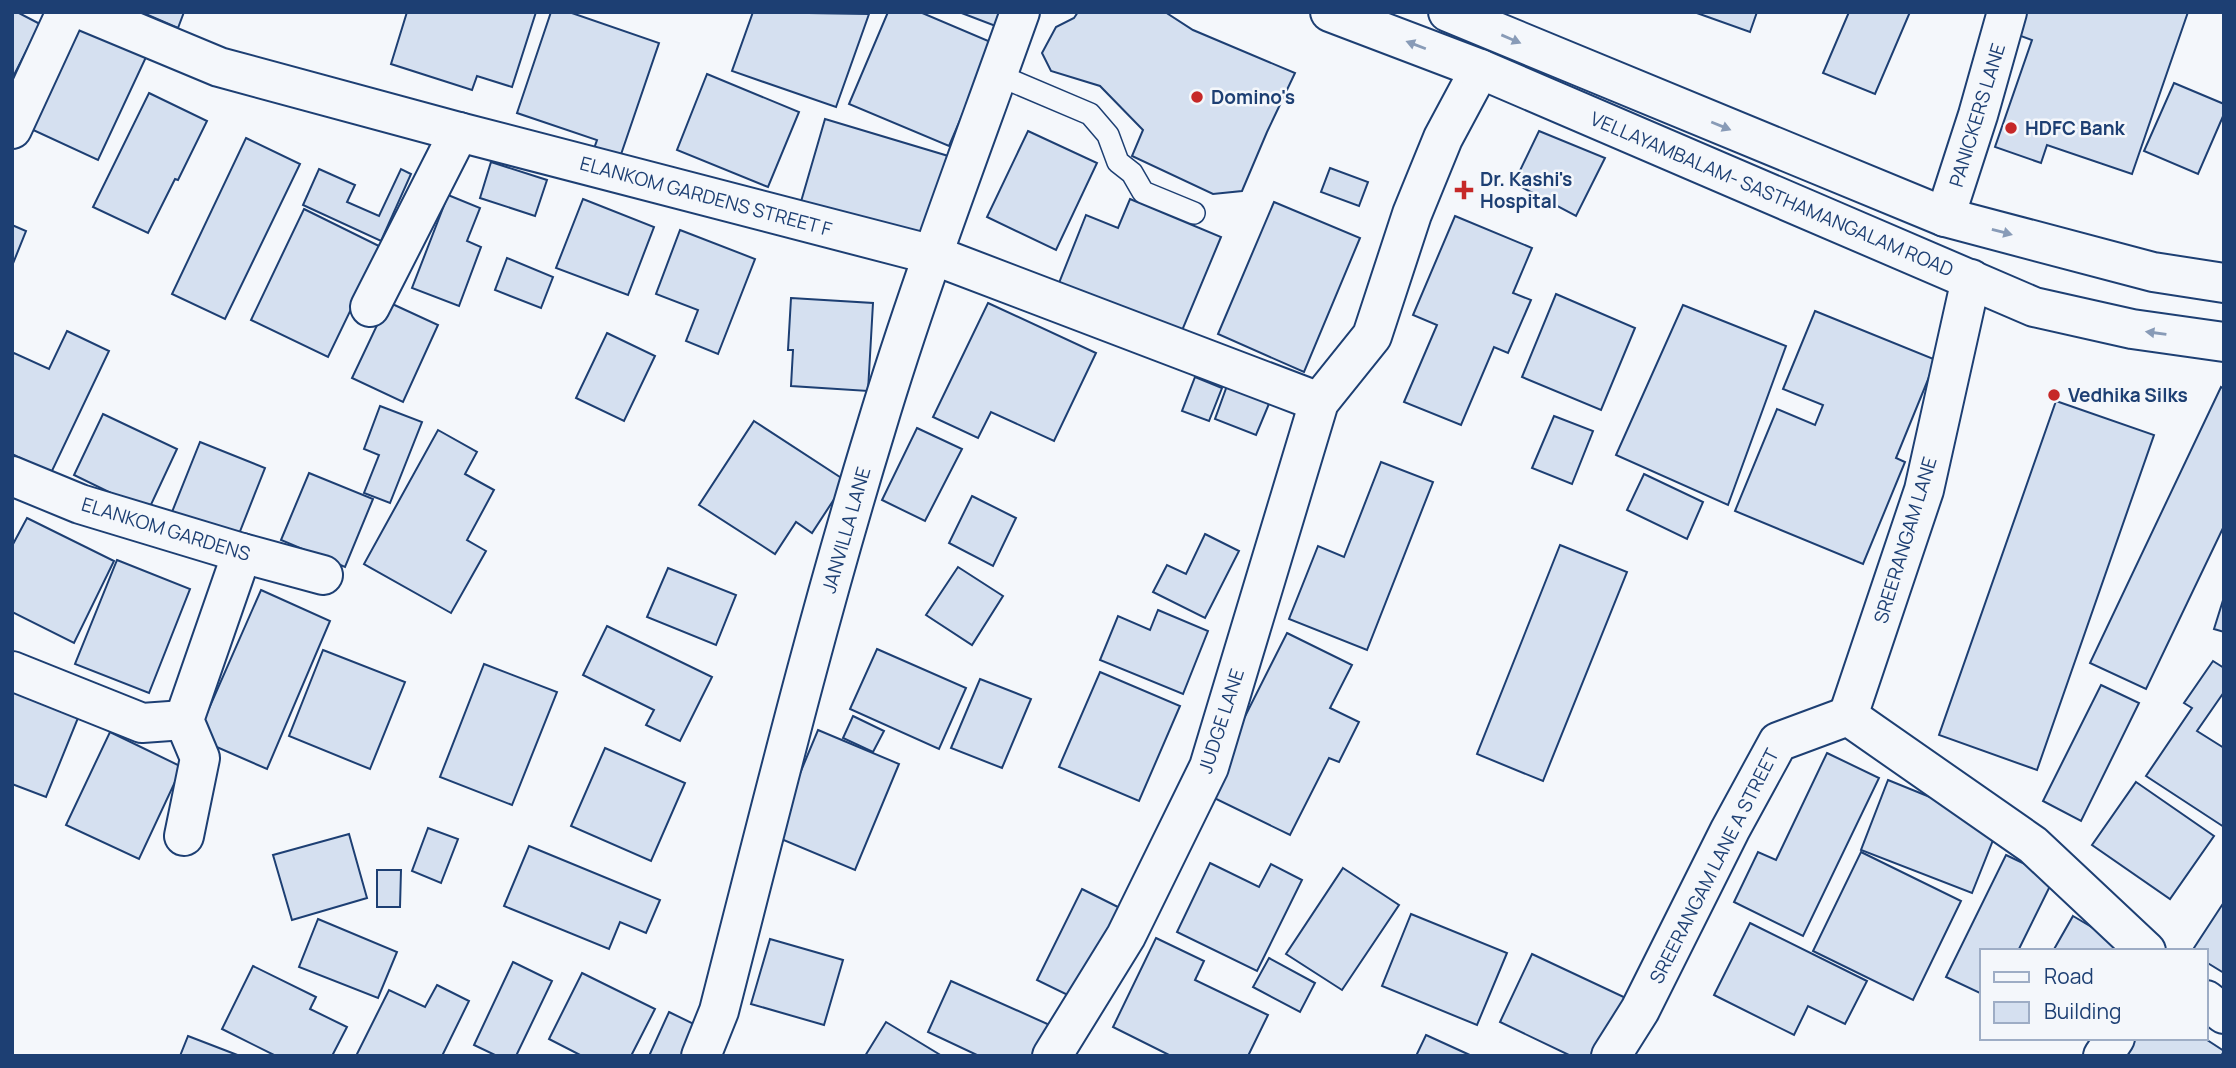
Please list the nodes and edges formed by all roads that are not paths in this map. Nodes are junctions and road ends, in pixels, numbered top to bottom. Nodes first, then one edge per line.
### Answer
1 (66, 12) edge
2 (87, 12) edge
3 (1020, 12) edge
4 (1330, 12) edge
5 (1448, 12) edge
6 (2007, 12) edge
7 (1480, 69) junction
8 (998, 75) junction
9 (12, 129) edge
10 (459, 132) junction
11 (1194, 213) dead end
12 (1945, 217) junction
13 (933, 255) junction
14 (1971, 279) junction
15 (2224, 283) edge
16 (370, 307) dead end
17 (2224, 342) edge
18 (1319, 402) junction
19 (12, 476) edge
20 (242, 553) junction
21 (323, 575) dead end
22 (12, 671) edge
23 (1849, 716) junction
24 (184, 720) junction
25 (184, 836) dead end
26 (2144, 949) edge
27 (2208, 1002) edge
28 (2224, 1014) edge
29 (2114, 1040) edge
30 (701, 1056) edge
31 (1052, 1056) edge
32 (1611, 1056) edge
33 (2104, 1056) edge

1 - 9 street
2 - 10 street, ELANKOM GARDENS STREET F
3 - 8 street, JANVILLA LANE
7 -> 4 street, VELLAYAMBALAM- SASTHAMANGALAM ROAD
5 -> 12 street
6 - 12 street, PANICKERS LANE
7 - 14 street, VELLAYAMBALAM- SASTHAMANGALAM ROAD
7 - 18 street
8 - 11 lane
8 - 13 street, JANVILLA LANE
10 - 13 street, ELANKOM GARDENS STREET F
10 - 16 street
12 -> 15 street
13 - 18 street, ELANKOM GARDENS STREET F
13 - 30 street, JANVILLA LANE
17 -> 14 street, VELLAYAMBALAM- SASTHAMANGALAM ROAD
14 - 23 street, SREERANGAM LANE
18 - 31 street, JUDGE LANE
19 - 20 street, ELANKOM GARDENS
20 - 21 street, ELANKOM GARDENS
20 - 24 street
22 - 24 street
23 - 26 street
23 - 32 street, SREERANGAM LANE A STREET
24 - 25 street
27 - 28 street
29 - 33 street

